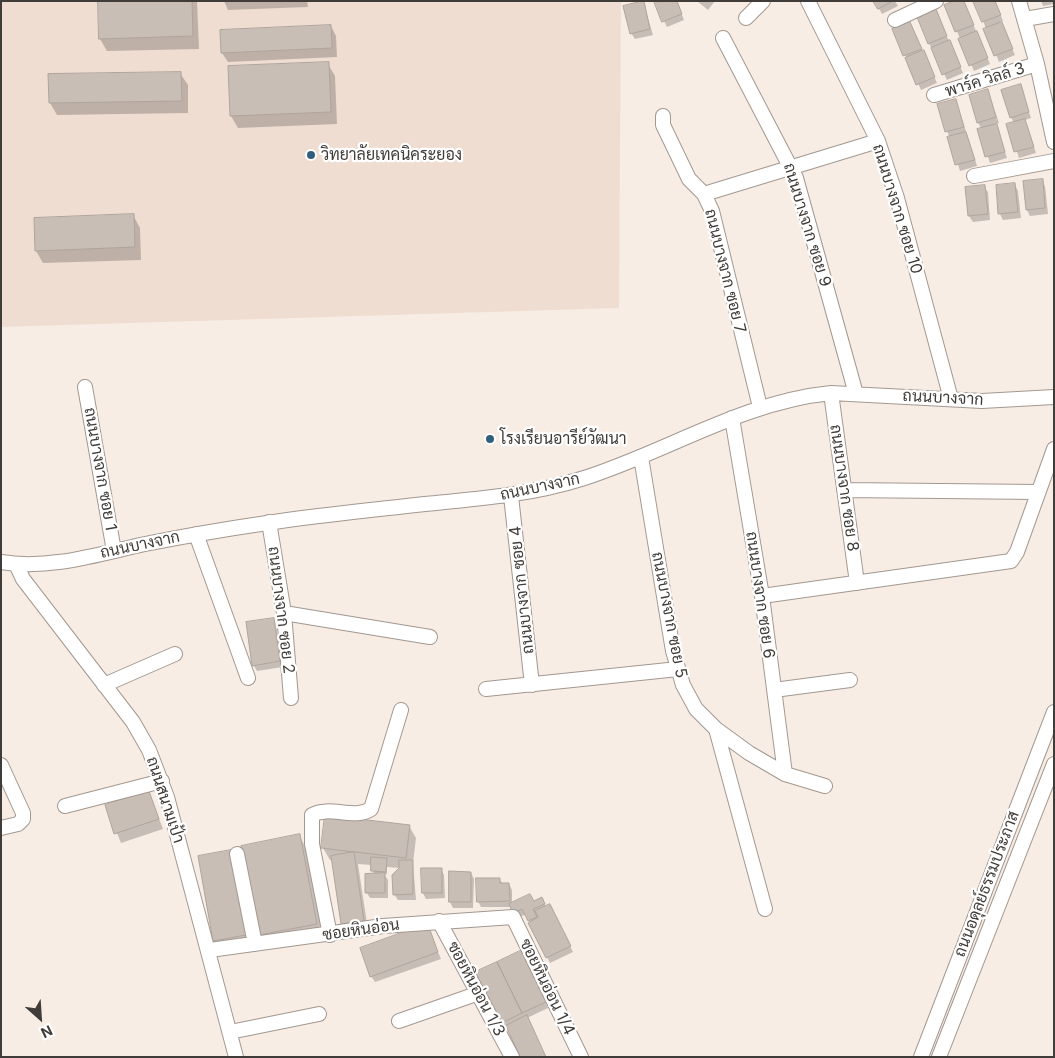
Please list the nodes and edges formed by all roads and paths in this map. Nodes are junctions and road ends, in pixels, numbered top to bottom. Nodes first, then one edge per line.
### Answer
1 (763, 1) edge
2 (808, 1) edge
3 (936, 1) edge
4 (1019, 1) edge
5 (1054, 14) edge
6 (746, 18) dead end
7 (1025, 19) junction
8 (895, 20) dead end
9 (723, 38) dead end
10 (1037, 64) junction
11 (934, 95) dead end
12 (1050, 102) edge
13 (663, 116) dead end
14 (878, 142) junction
15 (1054, 142) edge
16 (1054, 161) edge
17 (791, 168) junction
18 (974, 176) dead end
19 (704, 194) junction
20 (85, 387) dead end
21 (831, 393) junction
22 (856, 394) junction
23 (1054, 396) edge
24 (951, 399) junction
25 (760, 407) junction
26 (732, 418) junction
27 (1054, 449) edge
28 (641, 457) junction
29 (844, 490) junction
30 (1038, 492) junction
31 (512, 496) junction
32 (269, 522) junction
33 (196, 534) junction
34 (114, 550) junction
35 (1, 562) edge
36 (16, 564) junction
37 (857, 583) junction
38 (762, 596) junction
39 (284, 613) junction
40 (430, 637) dead end
41 (175, 654) dead end
42 (678, 669) junction
43 (248, 678) dead end
44 (850, 680) dead end
45 (104, 685) junction
46 (532, 685) junction
47 (486, 689) dead end
48 (774, 690) junction
49 (291, 698) dead end
50 (401, 710) dead end
51 (1054, 712) edge
52 (716, 729) junction
53 (1054, 764) edge
54 (1, 765) edge
55 (785, 774) junction
56 (162, 781) junction
57 (825, 786) dead end
58 (64, 806) dead end
59 (1, 828) edge
60 (237, 854) dead end
61 (982, 899) junction
62 (998, 904) junction
63 (765, 909) dead end
64 (513, 917) joint
65 (439, 921) junction
66 (330, 935) junction
67 (255, 944) junction
68 (210, 950) junction
69 (479, 993) junction
70 (320, 1014) dead end
71 (399, 1021) dead end
72 (230, 1032) junction
73 (236, 1057) edge
74 (512, 1057) edge
75 (581, 1057) edge
76 (921, 1057) edge
77 (939, 1057) edge

1 - 6 street
2 - 14 street, ถนนบางจาก ซอย 10
3 - 8 street
4 - 7 street
5 - 7 street
7 - 10 street
9 - 17 street, ถนนบางจาก ซอย 9
10 - 11 street, พาร์ค วิลล์ 3
10 - 12 street
12 - 15 street
13 - 19 street, ถนนบางจาก ซอย 7
14 - 17 street
14 - 24 street, ถนนบางจาก ซอย 10
16 - 18 street
17 - 19 street
17 - 22 street, ถนนบางจาก ซอย 9
19 - 25 street, ถนนบางจาก ซอย 7
20 - 34 street, ถนนบางจาก ซอย 1
21 - 22 street, ถนนบางจาก
21 - 25 street, ถนนบางจาก
21 - 29 street, ถนนบางจาก ซอย 8
22 - 24 street, ถนนบางจาก
23 - 24 street, ถนนบางจาก
25 - 26 street, ถนนบางจาก
26 - 28 street, ถนนบางจาก
26 - 38 street, ถนนบางจาก ซอย 6
27 - 30 street
28 - 31 street, ถนนบางจาก
28 - 42 street, ถนนบางจาก ซอย 5
29 - 30 street
29 - 37 street, ถนนบางจาก ซอย 8
30 - 37 street
31 - 32 street, ถนนบางจาก
31 - 46 street, ถนนบางจาก ซอย 4
32 - 33 street, ถนนบางจาก
32 - 39 street, ถนนบางจาก ซอย 2
33 - 34 street, ถนนบางจาก
33 - 43 street
34 - 36 street, ถนนบางจาก
35 - 36 street
36 - 45 street, ถนนสนามเป้า
37 - 38 street
38 - 48 street, ถนนบางจาก ซอย 6
39 - 40 street
39 - 49 street, ถนนบางจาก ซอย 2
41 - 45 street
42 - 46 street
42 - 52 street, ถนนบางจาก ซอย 5
44 - 48 street
45 - 56 street, ถนนสนามเป้า
46 - 47 street
48 - 55 street, ถนนบางจาก ซอย 6
50 - 66 street
51 - 61 street, ถนนอดุลย์ธรรมประภาส
52 - 55 street, ถนนบางจาก ซอย 5
52 - 63 street
53 - 62 street, ถนนอดุลย์ธรรมประภาส
54 - 59 street
55 - 57 street, ถนนบางจาก ซอย 5
56 - 58 street
56 - 68 street, ถนนสนามเป้า
60 - 67 street
61 - 62 street
61 - 76 street, ถนนอดุลย์ธรรมประภาส
62 - 77 street, ถนนอดุลย์ธรรมประภาส
64 - 65 street, ซอยหินอ่อน
64 - 75 street, ซอยหินอ่อน 1/4
65 - 66 street, ซอยหินอ่อน
65 - 69 street, ซอยหินอ่อน 1/3
66 - 67 street, ซอยหินอ่อน
67 - 68 street, ซอยหินอ่อน
68 - 72 street, ถนนสนามเป้า
69 - 71 street
69 - 74 street, ซอยหินอ่อน 1/3
70 - 72 street
72 - 73 street, ถนนสนามเป้า

